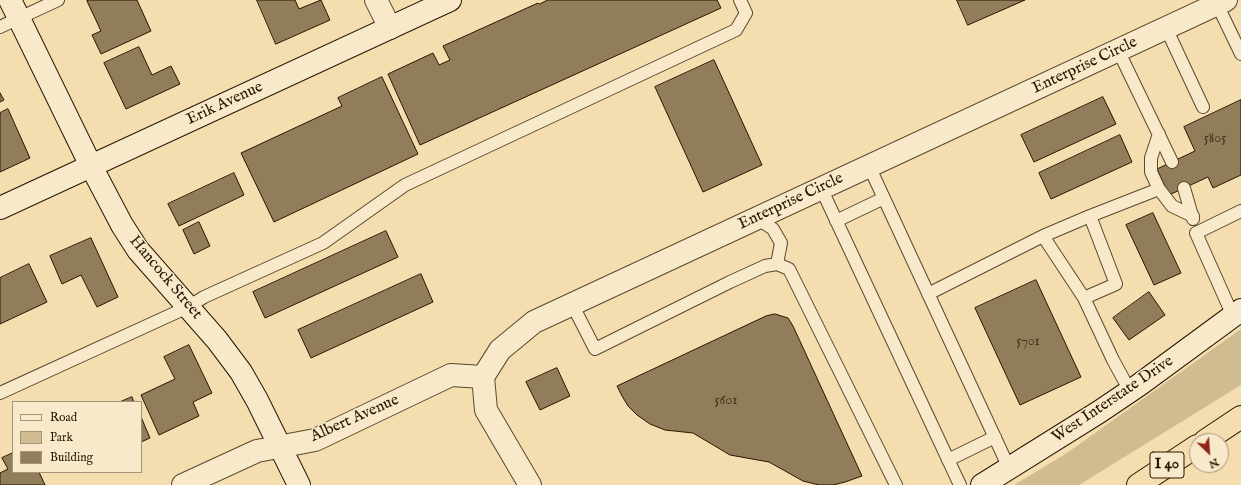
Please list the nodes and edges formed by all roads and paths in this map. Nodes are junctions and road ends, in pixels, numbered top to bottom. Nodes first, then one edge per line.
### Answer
1 (58, 0) edge
2 (376, 0) edge
3 (450, 0) edge
4 (740, 0) edge
5 (1221, 2) edge
6 (9, 15) edge
7 (390, 28) junction
8 (1166, 28) junction
9 (1118, 50) junction
10 (1241, 54) edge
11 (1203, 107) dead end
12 (1159, 134) junction
13 (1172, 162) dead end
14 (91, 166) junction
15 (869, 166) junction
16 (821, 188) junction
17 (1184, 188) dead end
18 (1159, 189) junction
19 (884, 198) junction
20 (0, 208) edge
21 (1241, 211) edge
22 (1090, 216) junction
23 (1192, 216) junction
24 (757, 218) junction
25 (836, 220) junction
26 (1196, 233) junction
27 (1043, 236) junction
28 (777, 264) junction
29 (928, 294) junction
30 (1084, 298) junction
31 (572, 304) junction
32 (188, 307) junction
33 (1237, 313) edge
34 (483, 377) junction
35 (1130, 391) junction
36 (0, 393) edge
37 (1241, 417) edge
38 (1217, 433) edge
39 (995, 437) junction
40 (280, 446) junction
41 (1189, 451) edge
42 (948, 460) junction
43 (1009, 468) junction
44 (183, 485) edge
45 (299, 485) edge
46 (530, 485) edge
47 (896, 485) edge
48 (960, 485) edge
49 (982, 485) edge
50 (1138, 485) edge

1 - 6 lane
2 - 7 street
3 - 7 street, Erik Avenue
4 - 32 lane
5 - 8 street, Enterprise Circle
5 - 10 lane
6 - 14 street, Hancock Street
7 - 14 street, Erik Avenue
8 - 9 street, Enterprise Circle
8 - 11 lane
9 - 12 lane
9 - 15 street, Enterprise Circle
12 - 13 lane
12 - 18 lane
14 - 20 street, Erik Avenue
14 - 32 street, Hancock Street
15 - 16 street, Enterprise Circle
15 - 19 lane
16 - 24 street, Enterprise Circle
16 - 25 lane
17 - 23 lane
18 - 22 lane
18 - 23 lane
19 - 25 lane
19 - 29 lane
21 - 26 lane
22 - 27 lane
22 - 30 lane
23 - 26 lane
24 - 28 lane
24 - 31 street, Enterprise Circle
25 - 42 lane
26 - 33 lane
27 - 29 lane
27 - 30 lane
28 - 31 lane
28 - 47 lane
29 - 39 lane
30 - 35 lane
31 - 34 street, Enterprise Circle
32 - 36 lane
32 - 40 street, Hancock Street
33 - 35 street, West Interstate Drive
34 - 40 street, Albert Avenue
34 - 46 street
35 - 43 street, West Interstate Drive
37 - 38 highway, I 40
39 - 42 lane
39 - 43 lane
40 - 44 street, Albert Avenue
40 - 45 street, Hancock Street
41 - 50 highway, I 40
42 - 48 lane
43 - 49 street, West Interstate Drive

